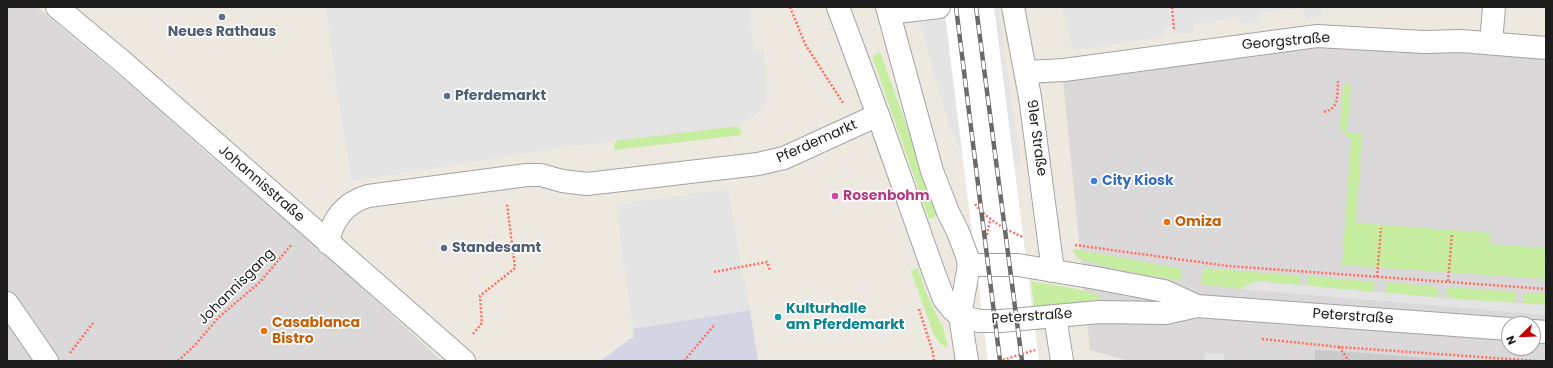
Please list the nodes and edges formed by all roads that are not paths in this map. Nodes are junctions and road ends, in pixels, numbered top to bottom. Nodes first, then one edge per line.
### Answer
1 (57, 7) edge
2 (838, 7) edge
3 (939, 7) edge
4 (1013, 7) edge
5 (1494, 7) edge
6 (888, 10) edge
7 (1491, 43) junction
8 (1546, 48) edge
9 (1026, 72) junction
10 (878, 115) junction
11 (328, 243) junction
12 (969, 265) junction
13 (1052, 271) junction
14 (7, 303) edge
15 (1197, 306) junction
16 (960, 316) junction
17 (1055, 316) junction
18 (1501, 328) edge
19 (1060, 352) edge
20 (460, 358) edge
21 (47, 361) edge
22 (967, 361) edge

1 - 11 street, Johannisstraße
2 - 10 street
3 - 6 street
4 - 9 street, 91er Straße
5 - 7 street
6 - 12 street
7 - 8 street, Georgstraße
7 - 9 street, Georgstraße
9 - 13 street, 91er Straße
10 - 11 street, Pferdemarkt
10 - 16 street
11 - 20 street, Johannisstraße
12 - 13 street, Peterstraße
12 - 16 street
13 - 15 street, Peterstraße
14 - 21 street
15 - 17 street, Peterstraße
15 - 18 street, Peterstraße
16 - 17 street, Peterstraße
16 - 22 street
17 - 19 street

